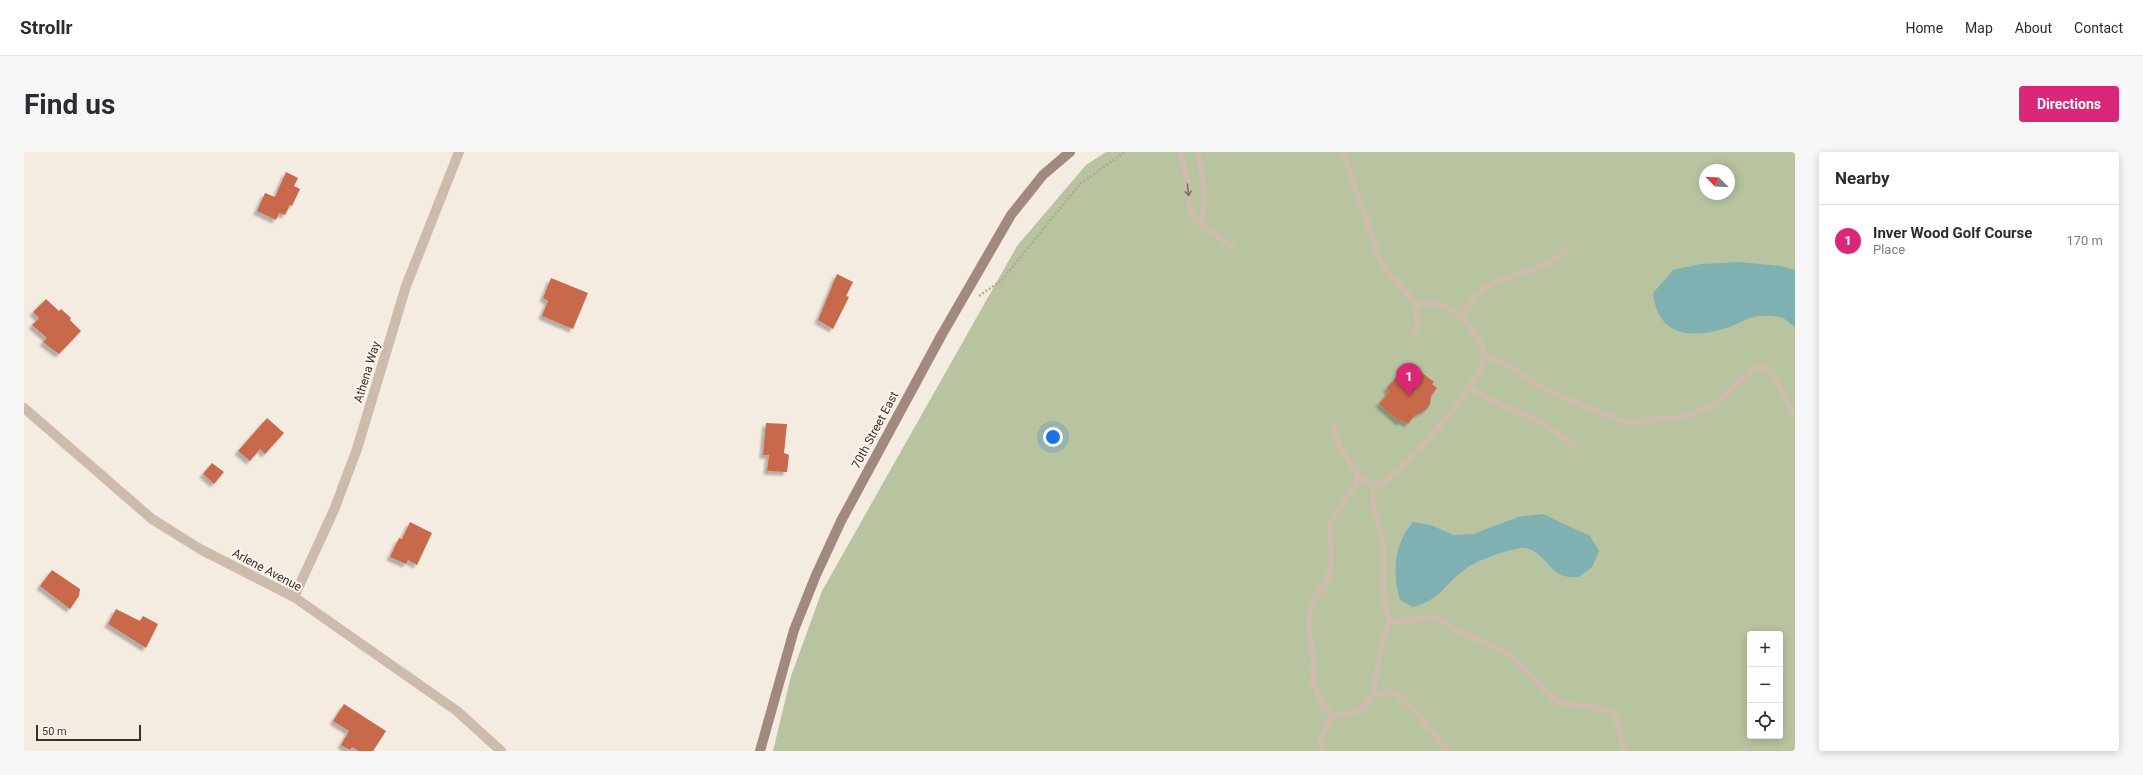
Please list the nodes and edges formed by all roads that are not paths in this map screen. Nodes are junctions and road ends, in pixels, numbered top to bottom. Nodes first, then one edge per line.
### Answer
1 (459, 152) edge
2 (1070, 152) edge
3 (1180, 152) edge
4 (1198, 152) edge
5 (1343, 152) edge
6 (1201, 224) junction
7 (1232, 247) dead end
8 (1565, 251) dead end
9 (1415, 306) junction
10 (1460, 317) junction
11 (1414, 334) dead end
12 (1484, 355) junction
13 (1469, 388) junction
14 (24, 408) edge
15 (1795, 417) edge
16 (1333, 426) dead end
17 (1573, 444) dead end
18 (1357, 473) junction
19 (1374, 484) junction
20 (294, 597) junction
21 (1390, 622) junction
22 (1373, 694) junction
23 (1331, 716) junction
24 (1320, 742) junction
25 (501, 751) edge
26 (760, 751) edge
27 (1318, 751) edge
28 (1322, 751) edge
29 (1449, 751) edge
30 (1625, 751) edge

1 - 20 street, Athena Way
2 - 26 main road, 70th Street East
3 -> 6 lane
4 - 6 lane
5 - 9 lane
6 - 7 lane
8 - 10 lane
9 - 10 lane
9 - 11 lane
10 - 12 lane
12 - 13 lane
12 - 15 lane
13 - 17 lane
13 - 19 lane
14 - 20 street, Arlene Avenue
16 - 18 lane
18 - 19 lane
18 - 23 lane
19 - 21 lane
20 - 25 street, Arlene Avenue
21 - 22 lane
21 - 30 lane
22 - 23 lane
22 - 29 lane
23 - 24 lane
24 - 27 lane
24 - 28 lane

